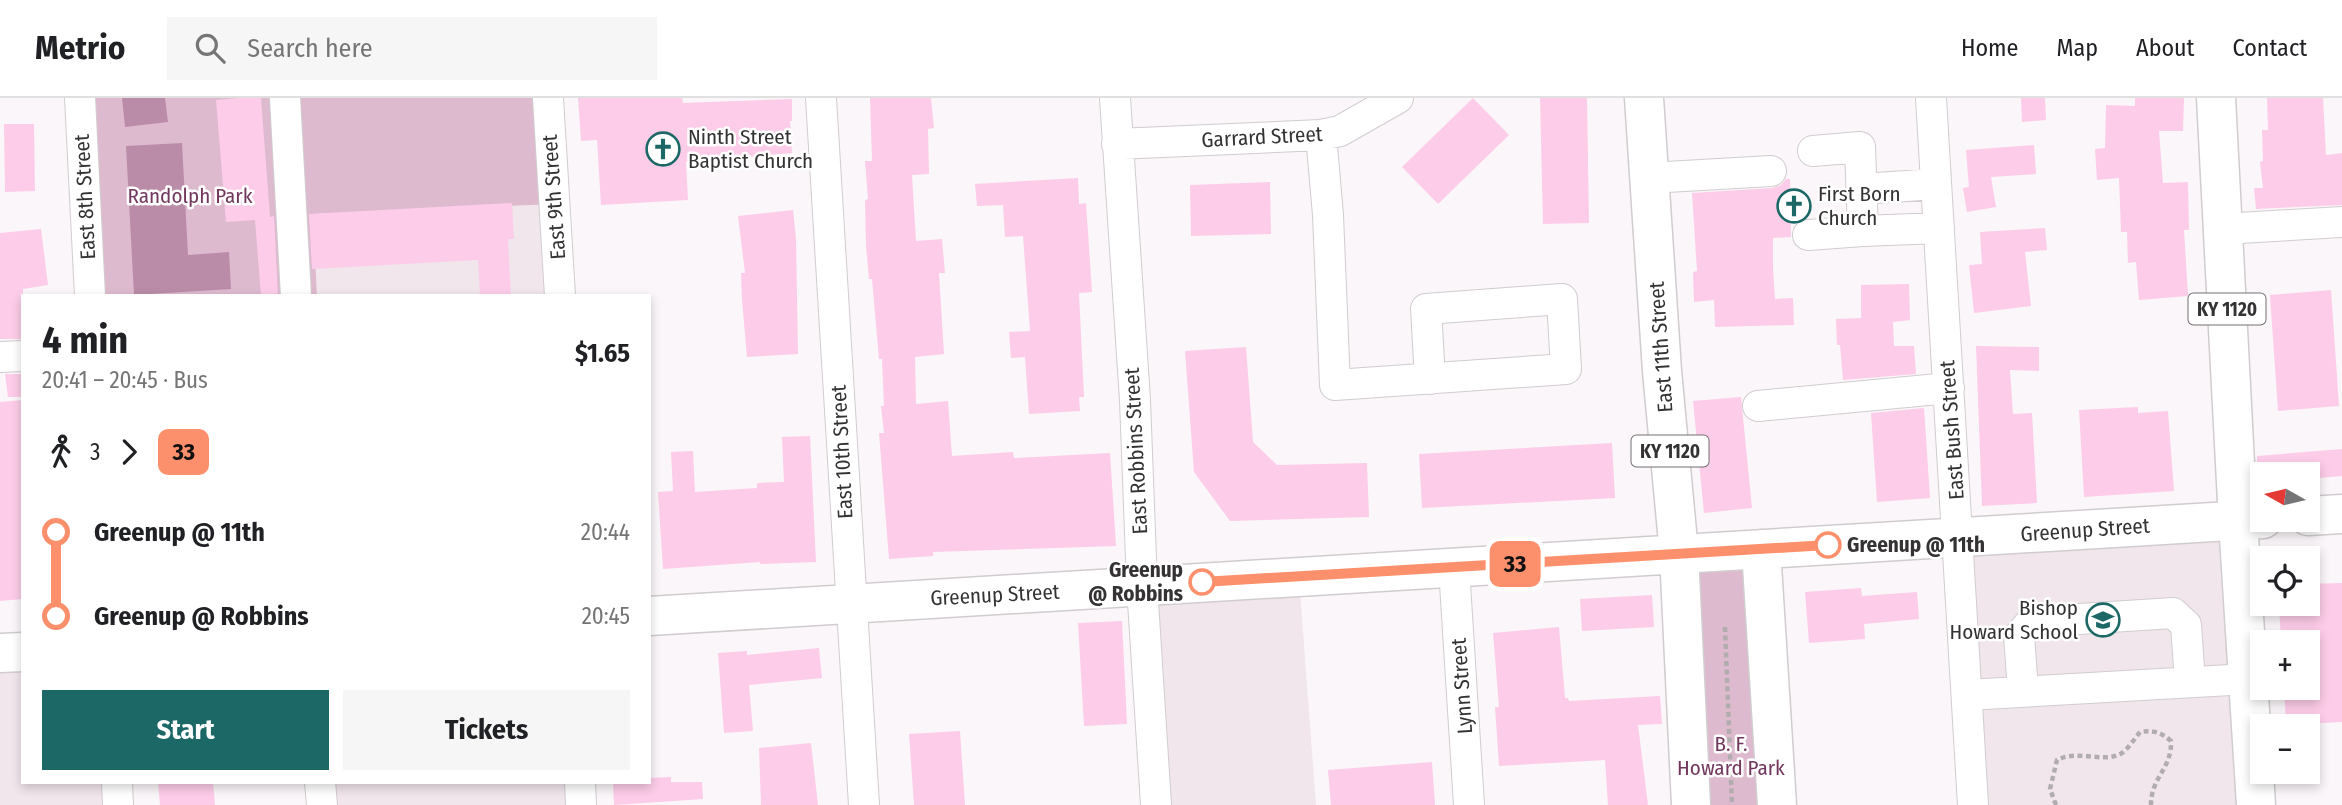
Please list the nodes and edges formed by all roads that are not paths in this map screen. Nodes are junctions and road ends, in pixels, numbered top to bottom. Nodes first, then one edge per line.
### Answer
1 (80, 98) edge
2 (285, 98) edge
3 (548, 98) edge
4 (821, 98) edge
5 (1115, 98) edge
6 (1398, 98) edge
7 (1643, 98) edge
8 (1931, 98) edge
9 (2216, 98) edge
10 (1321, 135) junction
11 (1117, 144) junction
12 (1813, 151) dead end
13 (1771, 171) dead end
14 (1649, 178) junction
15 (1936, 184) junction
16 (1861, 189) junction
17 (2342, 222) edge
18 (1939, 228) junction
19 (2222, 229) junction
20 (1863, 231) junction
21 (1808, 235) dead end
22 (90, 294) edge
23 (296, 294) edge
24 (561, 294) edge
25 (21, 356) edge
26 (0, 357) edge
27 (1430, 379) junction
28 (1949, 388) junction
29 (1758, 406) dead end
30 (2342, 514) edge
31 (2320, 515) edge
32 (2250, 520) edge
33 (1958, 538) junction
34 (1761, 549) junction
35 (1679, 553) junction
36 (1454, 568) junction
37 (1142, 586) junction
38 (850, 603) junction
39 (651, 616) edge
40 (21, 652) edge
41 (0, 653) edge
42 (2248, 679) junction
43 (2190, 682) junction
44 (2023, 690) junction
45 (1967, 695) junction
46 (117, 784) edge
47 (320, 784) edge
48 (580, 784) edge
49 (118, 805) edge
50 (322, 805) edge
51 (581, 805) edge
52 (864, 805) edge
53 (1156, 805) edge
54 (1469, 805) edge
55 (1691, 805) edge
56 (1777, 805) edge
57 (1973, 805) edge
58 (2256, 805) edge

1 - 22 street, East 8th Street
2 - 23 street
3 - 24 street, East 9th Street
4 - 38 street, East 10th Street
5 - 11 street, East Robbins Street
6 - 10 street, Garrard Street
7 - 14 main road, East 11th Street / KY 1120
8 - 15 street, East Bush Street
9 - 19 main road, KY 1120
10 - 11 street, Garrard Street
10 - 27 street
11 - 37 street, East Robbins Street
12 - 16 street
13 - 14 street
14 - 35 main road, East 11th Street / KY 1120
15 - 16 street
15 - 18 street, East Bush Street
16 - 20 street
17 - 19 street
18 - 20 street
18 - 28 street, East Bush Street
19 - 32 main road, KY 1120
20 - 21 street
25 - 26 street
27 - 27 street
28 - 29 street
28 - 33 street, East Bush Street
30 - 31 main road
32 - 33 main road, Greenup Street
32 - 42 main road
33 - 34 main road, Greenup Street
33 - 45 street, East Bush Street
34 - 35 main road, Greenup Street
34 - 56 main road
35 - 36 main road, Greenup Street
35 - 55 main road, East 11th Street / KY 1120
36 - 37 main road, Greenup Street
36 - 54 street, Lynn Street
37 - 38 main road, Greenup Street
37 - 53 street, East Robbins Street
38 - 39 main road, Greenup Street
38 - 52 street, East 10th Street
40 - 41 main road
42 - 43 street
42 - 58 main road
43 - 44 street
43 - 44 street
44 - 45 street
45 - 57 street, East Bush Street
46 - 49 street
47 - 50 street
48 - 51 street

